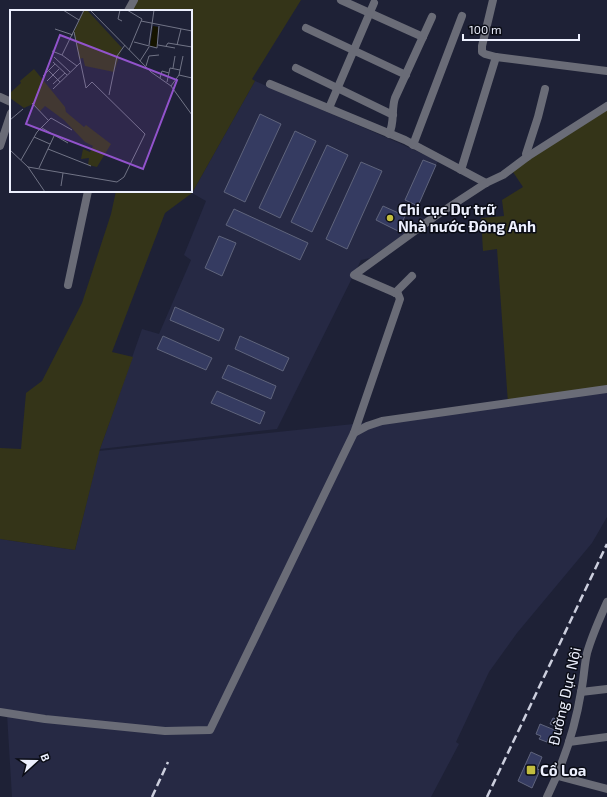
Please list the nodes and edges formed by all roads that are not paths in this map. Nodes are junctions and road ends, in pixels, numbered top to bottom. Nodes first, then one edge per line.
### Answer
1 (134, 0) edge
2 (341, 0) edge
3 (493, 0) edge
4 (374, 3) dead end
5 (129, 10) edge
6 (369, 13) junction
7 (462, 16) dead end
8 (432, 17) dead end
9 (306, 28) dead end
10 (423, 37) junction
11 (354, 50) junction
12 (496, 57) junction
13 (296, 68) dead end
14 (607, 71) edge
15 (406, 75) junction
16 (270, 84) dead end
17 (338, 87) junction
18 (545, 89) dead end
19 (0, 97) edge
20 (10, 102) edge
21 (607, 106) edge
22 (329, 108) junction
23 (393, 115) junction
24 (10, 116) edge
25 (389, 134) junction
26 (413, 145) junction
27 (0, 146) edge
28 (527, 157) junction
29 (462, 170) junction
30 (486, 183) junction
31 (88, 192) edge
32 (412, 276) dead end
33 (68, 285) dead end
34 (395, 293) junction
35 (607, 389) edge
36 (354, 433) junction
37 (607, 602) edge
38 (607, 689) edge
39 (581, 692) junction
40 (0, 712) edge
41 (607, 737) edge
42 (570, 742) junction
43 (558, 776) junction
44 (607, 789) edge
45 (547, 797) edge

1 - 5 street
2 - 6 street
3 - 12 street
4 - 6 street
6 - 10 street
6 - 11 street
7 - 26 street
8 - 10 street
9 - 11 street
10 - 15 street
11 - 15 street
11 - 17 street
12 - 14 street
12 - 29 street
13 - 17 street
15 - 23 street
16 - 22 street
17 - 22 street
17 - 23 street
18 - 28 street
19 - 20 street
21 - 28 street
22 - 25 street
23 - 25 street
24 - 27 street
25 - 26 street
26 - 29 street
28 - 30 street
29 - 30 street
30 - 34 street
31 - 33 street
32 - 34 street
34 - 36 street
35 - 36 street
36 - 40 street
37 - 39 street, Đường Dục Nội
38 - 39 street
39 - 42 street, Đường Dục Nội
41 - 42 street
42 - 43 street, Đường Dục Nội
43 - 44 street
43 - 45 street, Đường Dục Nội

